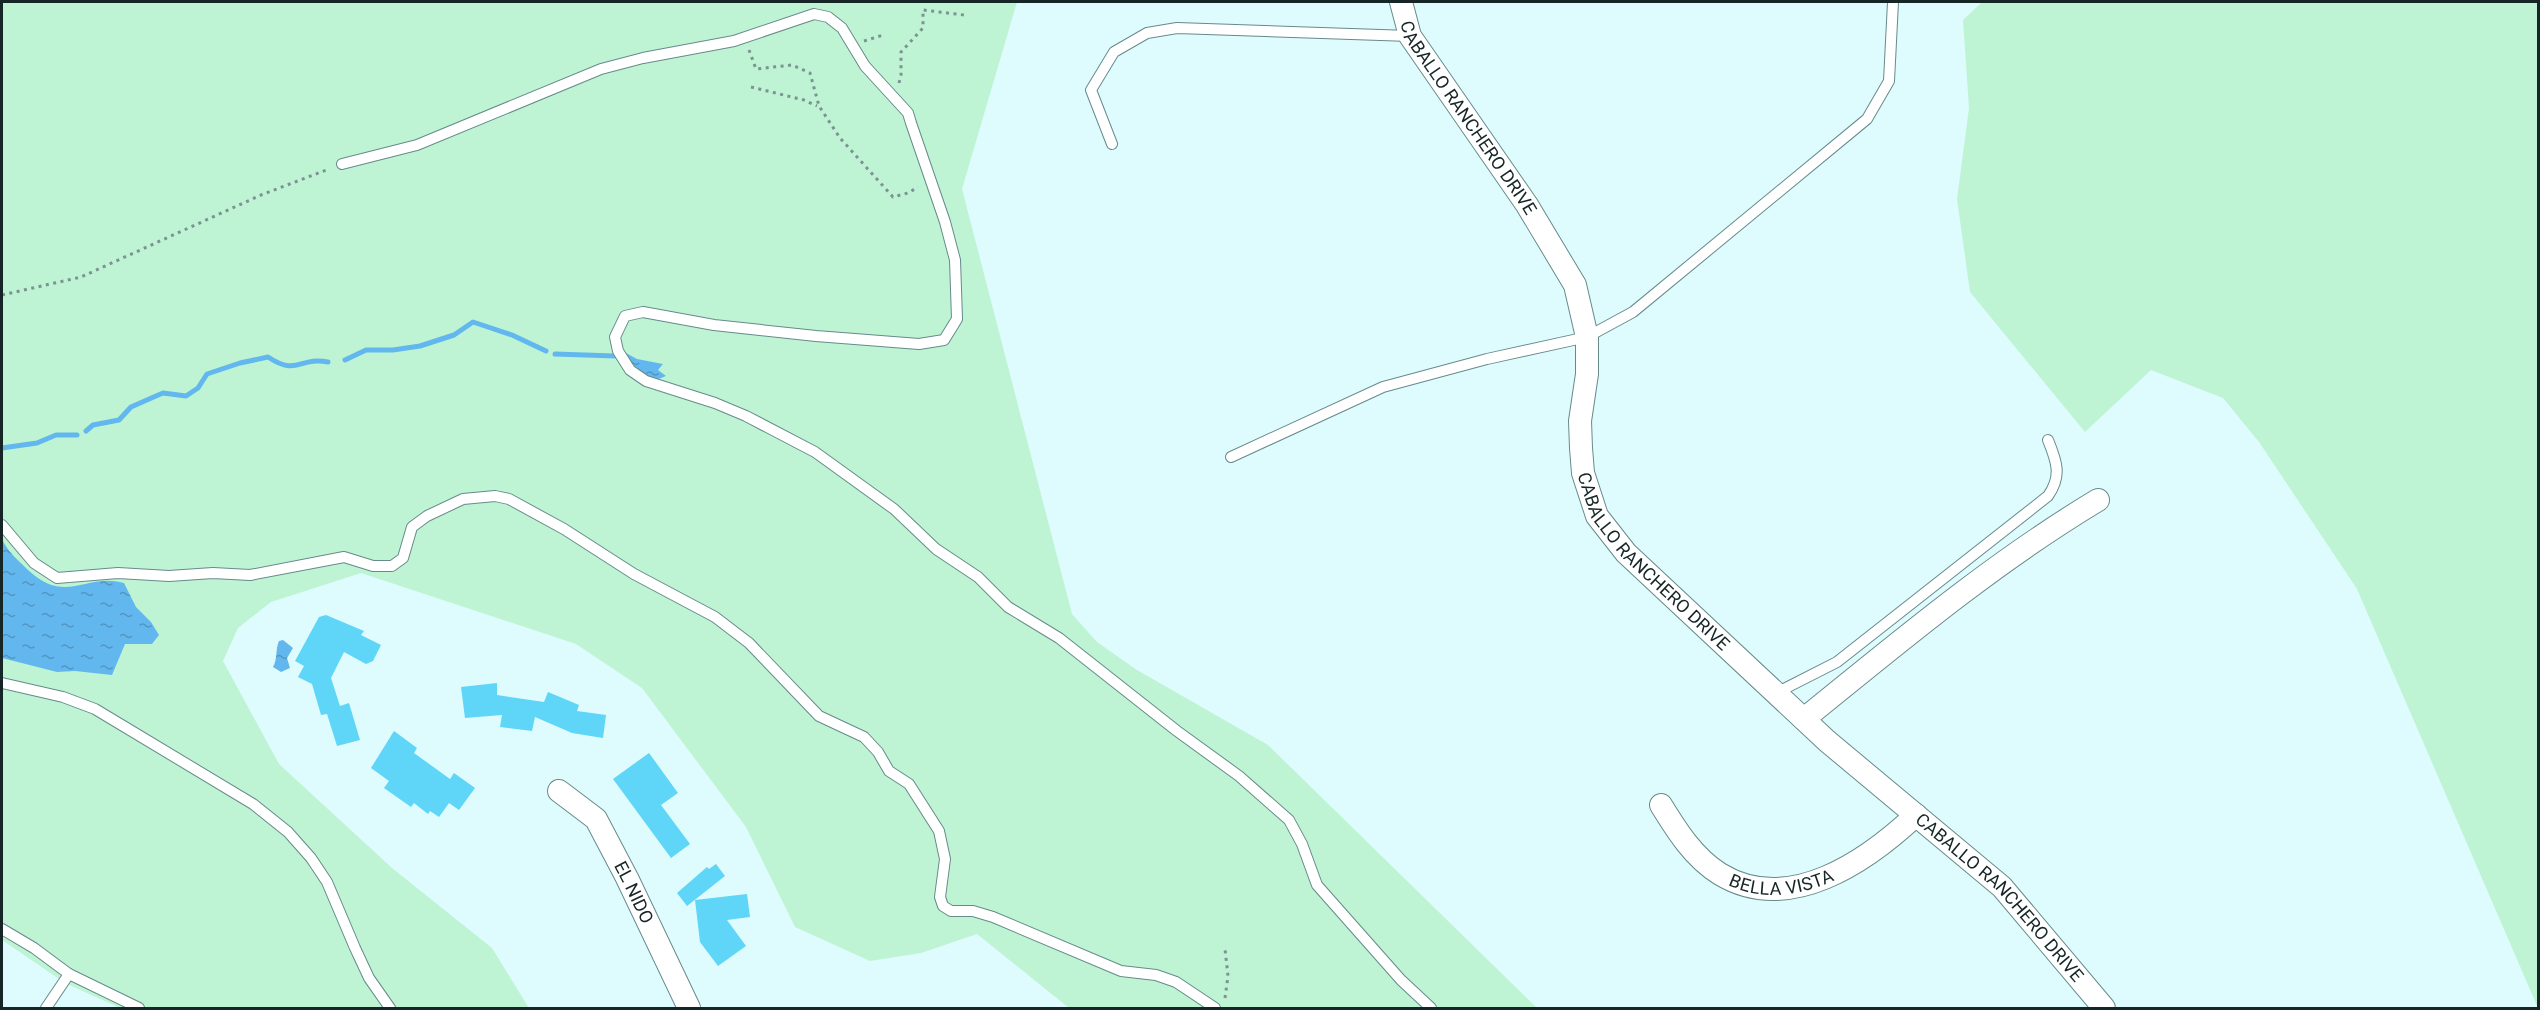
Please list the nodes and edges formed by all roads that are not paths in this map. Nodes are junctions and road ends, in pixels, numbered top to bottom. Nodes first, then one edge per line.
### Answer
1 (1893, 2) edge
2 (1405, 5) edge
3 (1410, 36) junction
4 (1112, 144) dead end
5 (342, 164) road end
6 (1587, 337) junction
7 (2048, 440) dead end
8 (1231, 457) dead end
9 (2098, 500) dead end
10 (2, 525) edge
11 (2, 683) edge
12 (1776, 693) junction
13 (1804, 719) junction
14 (559, 791) dead end
15 (1661, 805) dead end
16 (1916, 815) junction
17 (2, 929) edge
18 (69, 974) junction
19 (1219, 1005) edge
20 (46, 1008) edge
21 (139, 1008) edge
22 (390, 1008) edge
23 (689, 1008) edge
24 (1431, 1008) edge
25 (2104, 1008) edge

1 - 6 lane
2 - 3 street, CABALLO RANCHERO DRIVE
3 - 4 lane
3 - 6 street, CABALLO RANCHERO DRIVE
5 - 24 lane
6 - 8 lane
6 - 12 street, CABALLO RANCHERO DRIVE
7 - 12 lane
9 - 13 street
10 - 19 lane
11 - 22 lane
12 - 13 street, CABALLO RANCHERO DRIVE
13 - 16 street, CABALLO RANCHERO DRIVE
14 - 23 street, EL NIDO
15 - 16 street, BELLA VISTA
16 - 25 street, CABALLO RANCHERO DRIVE
17 - 18 lane
18 - 20 lane
18 - 21 lane

